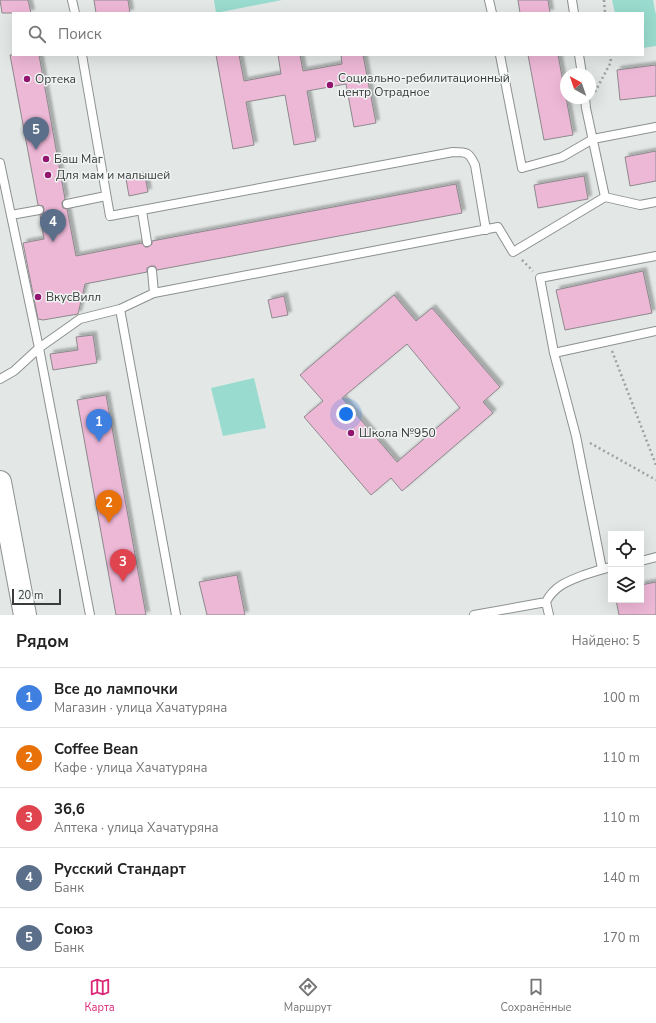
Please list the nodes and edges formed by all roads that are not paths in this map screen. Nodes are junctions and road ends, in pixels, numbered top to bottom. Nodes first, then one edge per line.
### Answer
1 (72, 0) edge
2 (489, 0) edge
3 (572, 0) edge
4 (75, 12) edge
5 (492, 12) edge
6 (574, 12) edge
7 (82, 56) edge
8 (500, 56) edge
9 (579, 56) edge
10 (581, 68) edge
11 (586, 104) edge
12 (656, 126) edge
13 (593, 139) junction
14 (0, 163) edge
15 (106, 196) junction
16 (606, 197) junction
17 (656, 202) edge
18 (66, 204) dead end
19 (39, 210) dead end
20 (142, 211) junction
21 (12, 215) junction
22 (486, 230) junction
23 (147, 242) dead end
24 (656, 256) edge
25 (152, 271) dead end
26 (154, 293) junction
27 (120, 309) junction
28 (656, 331) edge
29 (39, 348) junction
30 (554, 353) junction
31 (0, 379) edge
32 (0, 482) edge
33 (656, 557) edge
34 (644, 560) edge
35 (608, 568) edge
36 (602, 569) junction
37 (546, 602) junction
38 (25, 615) edge
39 (90, 615) edge
40 (176, 615) edge
41 (474, 615) edge
42 (549, 615) edge

1 - 4 lane
2 - 5 lane
3 - 6 lane
7 - 15 lane
8 - 13 lane
9 - 10 lane
11 - 13 lane
12 - 13 lane
13 - 16 lane
14 - 21 lane
15 - 18 lane
15 - 20 lane
16 - 17 lane
16 - 22 lane
19 - 21 lane
20 - 22 lane
20 - 23 lane
21 - 29 lane
22 - 26 lane
24 - 30 lane
25 - 26 lane
26 - 27 lane
27 - 29 lane
27 - 40 lane
28 - 30 lane
29 - 31 lane
29 - 39 lane
30 - 36 lane
32 - 38 main road
33 - 34 lane
35 - 36 lane
36 - 37 lane
37 - 41 lane
37 - 42 lane

